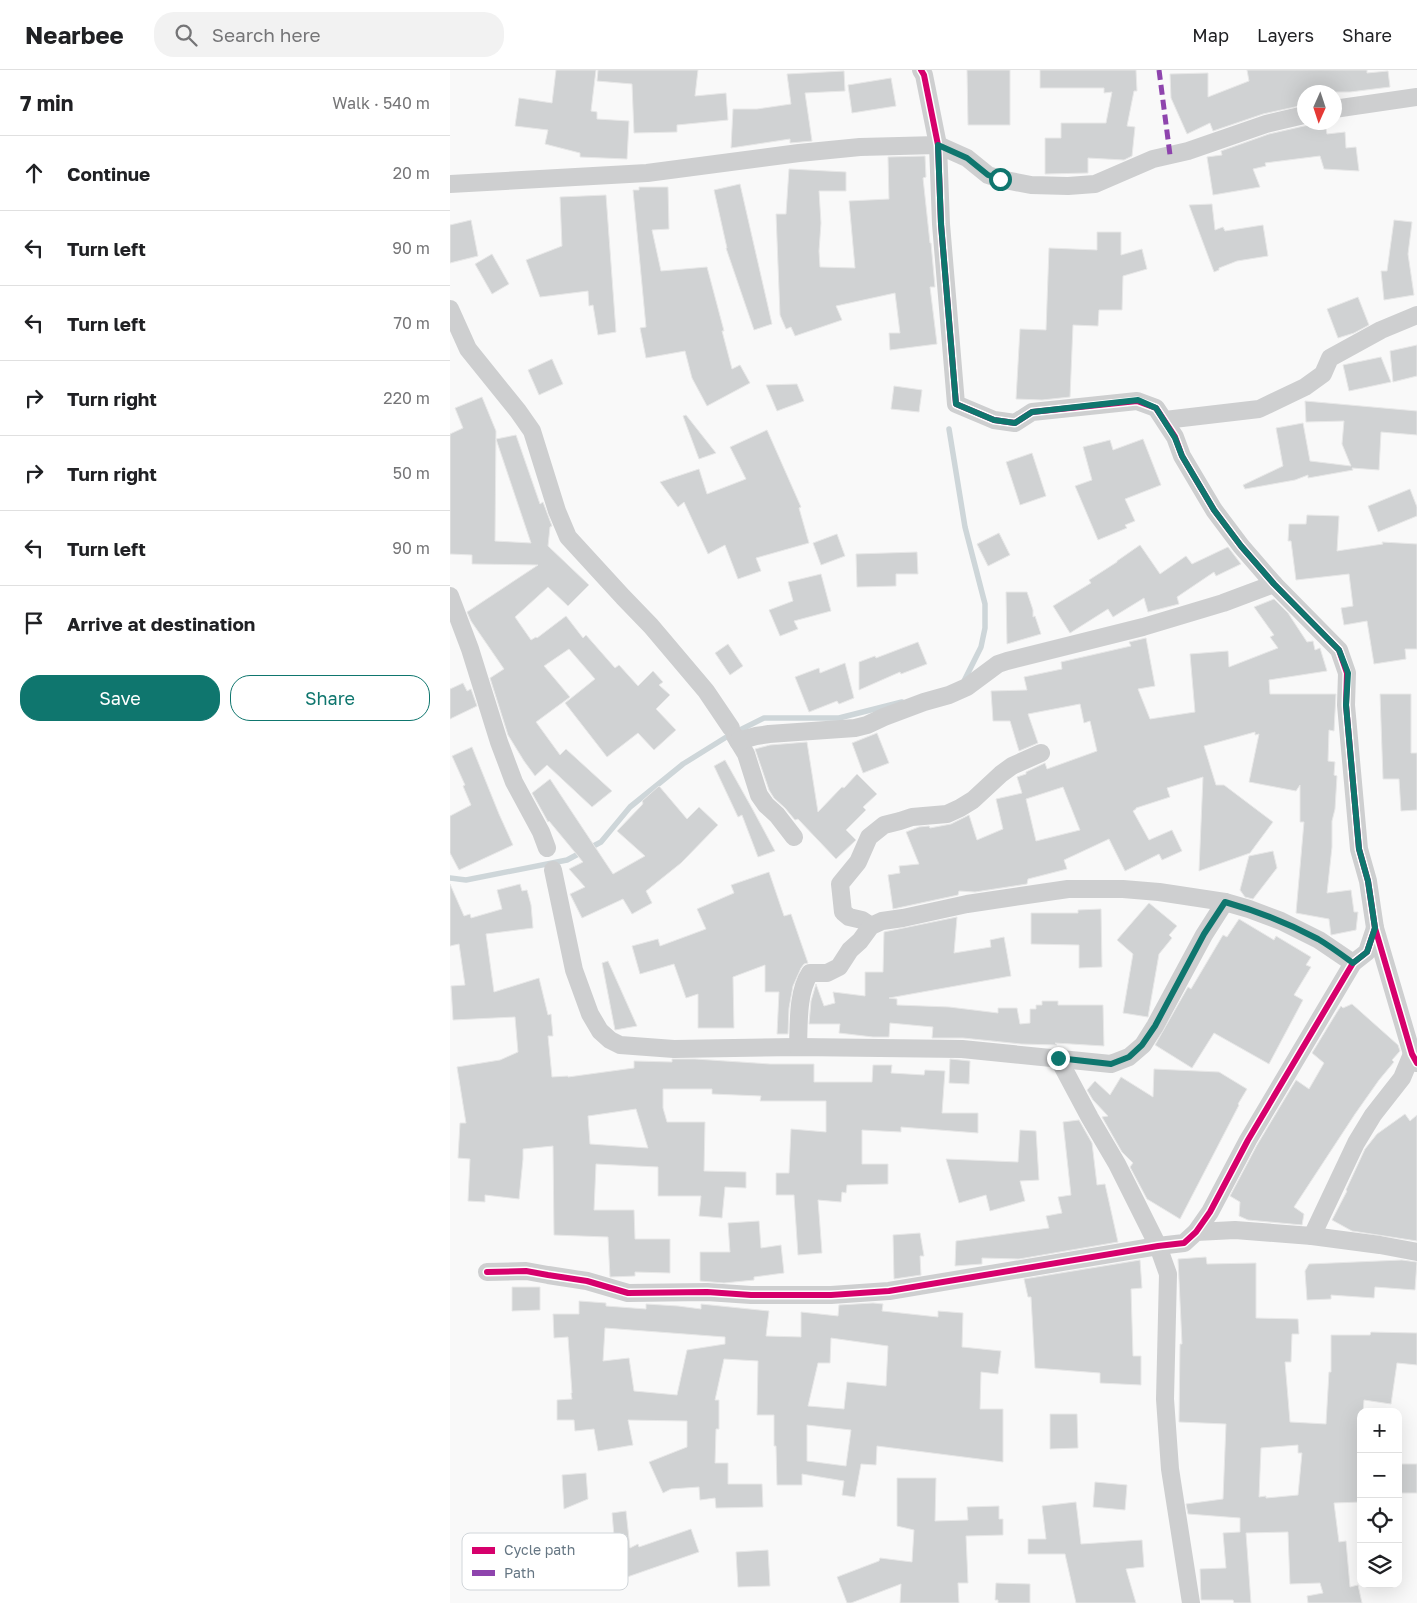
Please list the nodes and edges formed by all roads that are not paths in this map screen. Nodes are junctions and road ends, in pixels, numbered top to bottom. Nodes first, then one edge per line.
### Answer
1 (921, 70) edge
2 (1417, 97) edge
3 (1342, 107) edge
4 (1297, 117) edge
5 (938, 145) junction
6 (450, 184) edge
7 (450, 309) edge
8 (1417, 315) edge
9 (1165, 420) junction
10 (1274, 584) junction
11 (450, 596) edge
12 (735, 735) junction
13 (1041, 753) dead end
14 (794, 837) dead end
15 (547, 848) dead end
16 (553, 870) dead end
17 (1225, 902) junction
18 (871, 926) junction
19 (1375, 928) junction
20 (1353, 963) junction
21 (798, 1047) junction
22 (1058, 1058) junction
23 (1415, 1059) edge
24 (1196, 1232) junction
25 (1312, 1236) junction
26 (1158, 1246) junction
27 (1417, 1252) edge
28 (486, 1272) dead end
29 (1191, 1603) edge

1 - 5 street
2 - 3 street
4 - 5 street
5 - 6 street
5 - 9 street
7 - 12 street
8 - 9 street
9 - 10 street
10 - 12 street
10 - 19 street
11 - 15 street
12 - 14 street
13 - 18 street
16 - 21 street
17 - 18 street
17 - 20 street
17 - 22 street
18 - 21 street
19 - 20 street
19 - 23 street
20 - 24 street
21 - 22 street
22 - 26 street
23 - 25 street
24 - 25 street
24 - 26 street
25 - 27 street
26 - 28 street
26 - 29 street

